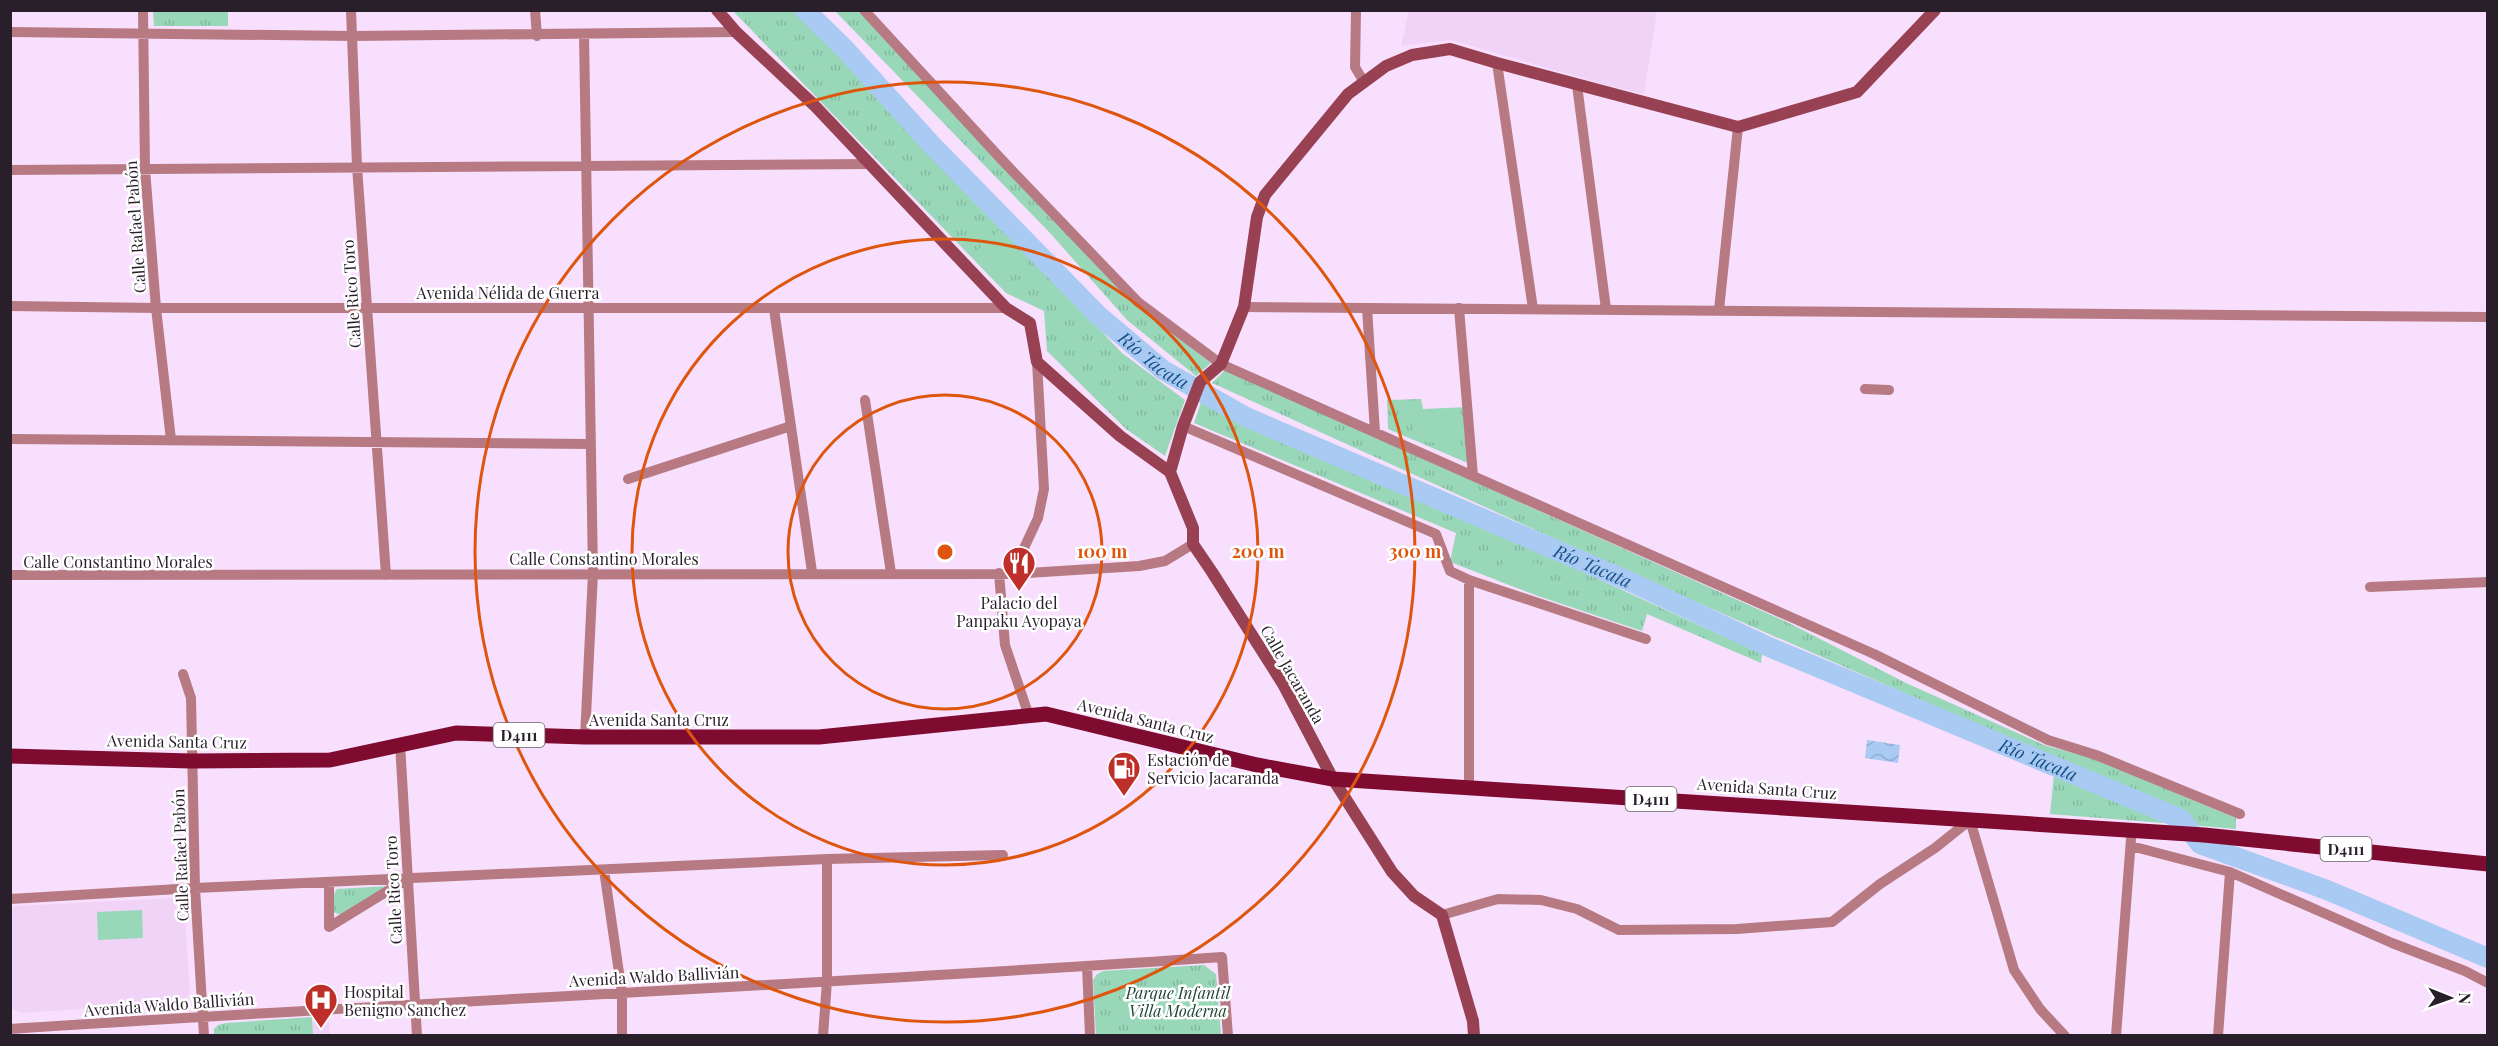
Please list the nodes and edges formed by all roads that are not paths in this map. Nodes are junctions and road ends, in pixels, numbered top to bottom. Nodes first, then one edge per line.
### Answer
1 (143, 10) edge
2 (351, 10) edge
3 (535, 10) edge
4 (717, 10) edge
5 (864, 10) edge
6 (1356, 10) edge
7 (1935, 10) edge
8 (10, 32) edge
9 (736, 32) junction
10 (144, 34) junction
11 (584, 34) junction
12 (352, 36) junction
13 (537, 36) junction
14 (1497, 63) junction
15 (1364, 82) junction
16 (1577, 85) junction
17 (1738, 127) junction
18 (870, 164) junction
19 (357, 166) junction
20 (585, 166) junction
21 (146, 169) junction
22 (10, 170) edge
23 (10, 306) edge
24 (367, 306) junction
25 (1244, 307) junction
26 (156, 308) junction
27 (588, 308) junction
28 (1006, 308) junction
29 (1367, 308) junction
30 (1459, 308) junction
31 (774, 309) junction
32 (1533, 309) junction
33 (1606, 309) junction
34 (1719, 310) junction
35 (2487, 317) edge
36 (1037, 362) junction
37 (1221, 364) junction
38 (1865, 388) dead end
39 (1889, 390) dead end
40 (865, 400) dead end
41 (791, 426) junction
42 (1183, 426) junction
43 (1375, 432) junction
44 (10, 439) edge
45 (171, 440) junction
46 (377, 442) junction
47 (590, 444) junction
48 (1170, 472) junction
49 (1473, 476) junction
50 (628, 479) dead end
51 (1193, 544) junction
52 (812, 572) junction
53 (593, 573) junction
54 (891, 573) junction
55 (999, 573) junction
56 (1012, 574) junction
57 (10, 575) edge
58 (386, 575) junction
59 (1469, 580) junction
60 (2487, 582) edge
61 (2370, 587) dead end
62 (1646, 639) dead end
63 (183, 674) dead end
64 (1029, 716) junction
65 (585, 737) junction
66 (400, 743) junction
67 (10, 756) edge
68 (191, 761) junction
69 (1333, 779) junction
70 (1469, 788) junction
71 (2240, 814) dead end
72 (1970, 820) junction
73 (2132, 830) junction
74 (2131, 846) junction
75 (1003, 855) dead end
76 (827, 859) junction
77 (2487, 864) edge
78 (604, 870) junction
79 (2230, 872) junction
80 (407, 879) junction
81 (329, 882) junction
82 (195, 888) junction
83 (10, 899) edge
84 (1442, 915) junction
85 (1087, 966) junction
86 (827, 981) junction
87 (2487, 983) edge
88 (622, 993) junction
89 (415, 1003) junction
90 (203, 1016) junction
91 (10, 1029) edge
92 (204, 1035) edge
93 (417, 1035) edge
94 (622, 1035) edge
95 (823, 1035) edge
96 (1090, 1035) edge
97 (1228, 1035) edge
98 (1474, 1035) edge
99 (2065, 1035) edge
100 (2116, 1035) edge
101 (2218, 1035) edge

1 - 10 street, Calle Rafael Pabón
2 - 12 street, Calle Rico Toro
3 - 13 street
4 - 9 street
5 - 37 street
6 - 15 street
7 - 17 street
8 - 10 street
9 - 11 street
9 - 18 street
10 - 12 street
10 - 21 street, Calle Rafael Pabón
11 - 13 street
11 - 20 street
12 - 13 street
12 - 19 street, Calle Rico Toro
14 - 15 street
14 - 16 street
14 - 32 street
15 - 25 street
16 - 17 street
16 - 33 street
17 - 34 street
18 - 20 street
18 - 28 street
19 - 20 street
19 - 21 street
19 - 24 street, Calle Rico Toro
20 - 27 street
21 - 22 street
21 - 26 street, Calle Rafael Pabón
23 - 26 street, Avenida Nélida de Guerra
24 - 26 street, Avenida Nélida de Guerra
24 - 27 street, Avenida Nélida de Guerra
24 - 46 street, Calle Rico Toro
25 - 29 street
25 - 37 street
26 - 45 street, Calle Rafael Pabón
27 - 31 street, Avenida Nélida de Guerra
27 - 47 street
28 - 31 street, Avenida Nélida de Guerra
28 - 36 street
29 - 30 street
29 - 43 street
30 - 32 street
30 - 49 street
31 - 41 street
32 - 33 street
33 - 34 street
34 - 35 street
36 - 48 street
36 - 56 street
37 - 42 street
37 - 43 street
38 - 39 street
40 - 54 street
41 - 50 street
41 - 52 street
42 - 48 street
42 - 59 street
43 - 49 street
44 - 45 street
45 - 46 street
46 - 47 street
46 - 58 street, Calle Rico Toro
47 - 53 street
48 - 51 street, Calle Jacaranda
49 - 71 street
51 - 56 street, Calle Constantino Morales
51 - 69 street, Calle Jacaranda
52 - 53 street, Calle Constantino Morales
52 - 54 street, Calle Constantino Morales
53 - 58 street, Calle Constantino Morales
53 - 65 street
54 - 55 street, Calle Constantino Morales
55 - 56 street, Calle Constantino Morales
55 - 64 street
57 - 58 street, Calle Constantino Morales
59 - 62 street
59 - 70 street
60 - 61 street
63 - 68 street, Calle Rafael Pabón
64 - 65 main road, Avenida Santa Cruz / D4111
64 - 69 main road, Avenida Santa Cruz / D4111
65 - 66 main road, Avenida Santa Cruz / D4111
66 - 68 main road, Avenida Santa Cruz / D4111
66 - 80 street, Calle Rico Toro
67 - 68 main road, Avenida Santa Cruz / D4111
68 - 82 street, Calle Rafael Pabón
69 - 70 main road, Avenida Santa Cruz / D4111
69 - 84 street, Calle Jacaranda
70 - 72 main road, Avenida Santa Cruz / D4111
72 - 73 main road, Avenida Santa Cruz / D4111
72 - 84 street
72 - 99 street
73 - 74 street
73 - 77 main road, Avenida Santa Cruz / D4111
74 - 79 street
74 - 100 street
75 - 76 street
76 - 78 street
76 - 86 street
78 - 80 street
78 - 88 street
79 - 87 street
79 - 101 street
80 - 81 street
80 - 81 street
80 - 89 street, Calle Rico Toro
81 - 82 street
82 - 83 street
82 - 90 street, Calle Rafael Pabón
84 - 98 street
85 - 86 street, Avenida Waldo Ballivián
85 - 96 street
85 - 97 street, Avenida Waldo Ballivián
86 - 88 street, Avenida Waldo Ballivián
86 - 95 street
88 - 89 street, Avenida Waldo Ballivián
88 - 94 street
89 - 90 street, Avenida Waldo Ballivián
89 - 93 street, Calle Rico Toro
90 - 91 street, Avenida Waldo Ballivián
90 - 92 street, Calle Rafael Pabón

